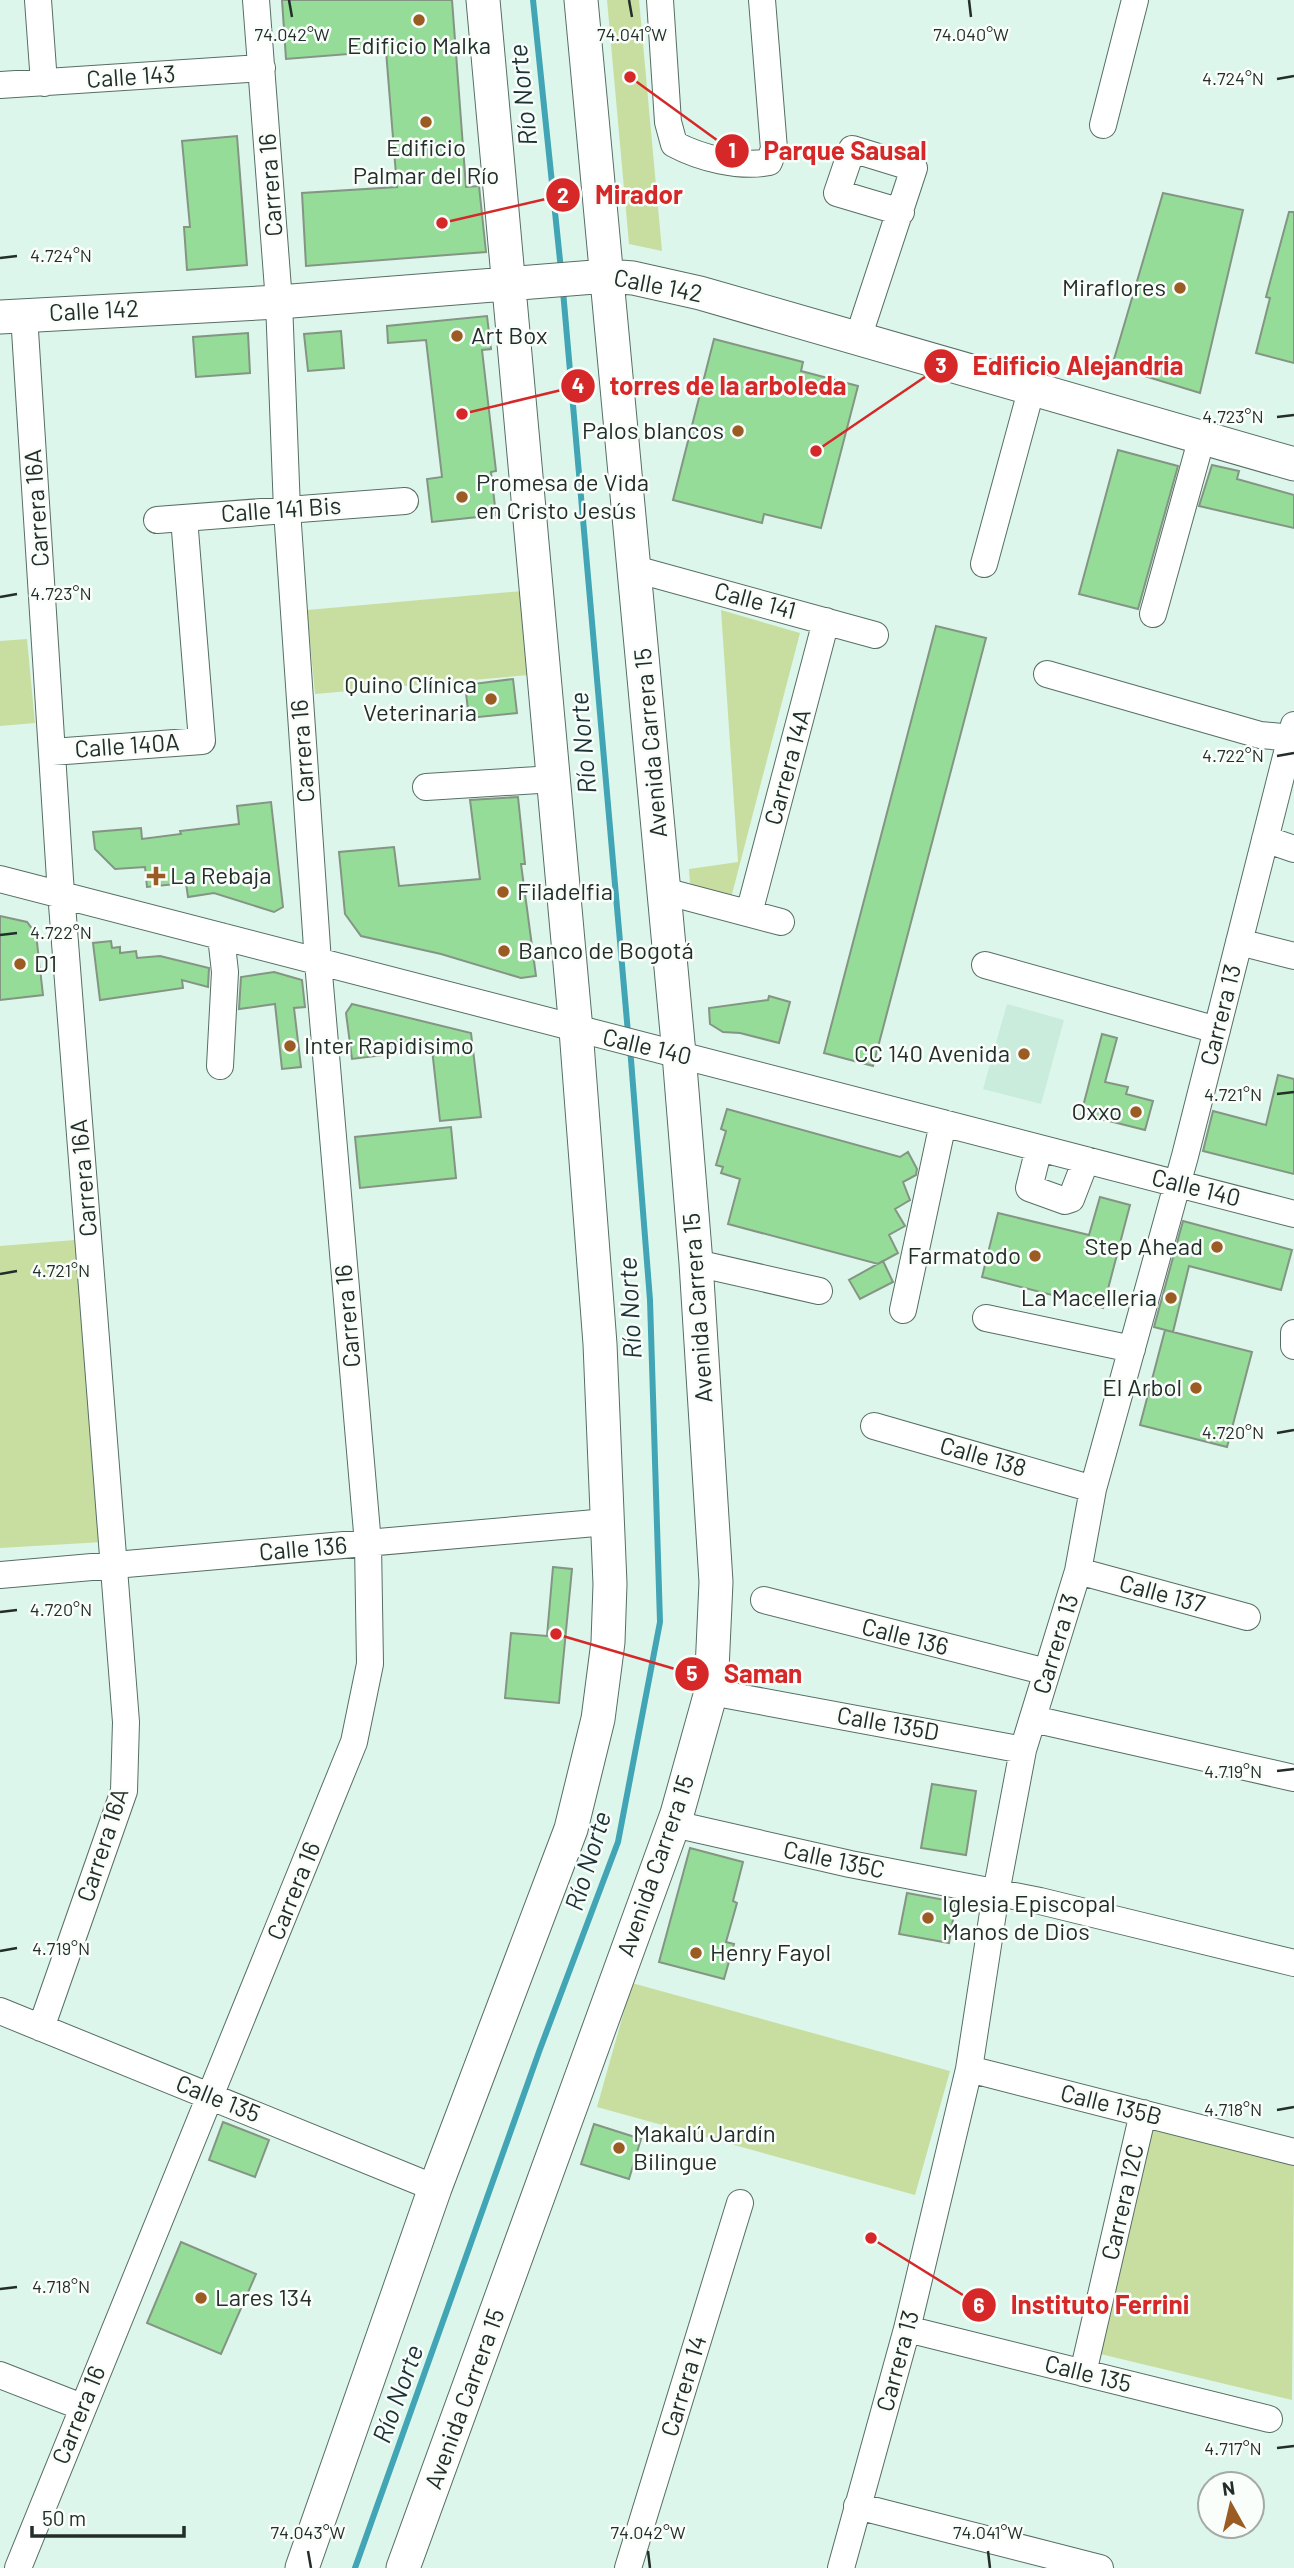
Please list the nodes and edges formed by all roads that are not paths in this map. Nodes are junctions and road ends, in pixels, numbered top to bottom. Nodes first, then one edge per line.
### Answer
1 (38, 0) edge
2 (256, 0) edge
3 (483, 0) edge
4 (581, 0) edge
5 (660, 0) edge
6 (1135, 0) edge
7 (767, 4) edge
8 (262, 68) junction
9 (44, 83) junction
10 (0, 85) edge
11 (1103, 125) dead end
12 (901, 212) dead end
13 (600, 276) junction
14 (515, 282) junction
15 (279, 302) junction
16 (12, 316) edge
17 (858, 338) junction
18 (1032, 387) junction
19 (1202, 437) junction
20 (1294, 464) edge
21 (405, 501) dead end
22 (287, 510) junction
23 (184, 518) junction
24 (157, 520) dead end
25 (984, 564) dead end
26 (635, 569) junction
27 (1153, 614) dead end
28 (826, 621) junction
29 (875, 635) dead end
30 (1047, 674) dead end
31 (1293, 733) edge
32 (52, 752) junction
33 (554, 779) junction
34 (426, 787) dead end
35 (1265, 839) junction
36 (1294, 849) edge
37 (0, 879) edge
38 (664, 891) junction
39 (61, 895) junction
40 (749, 913) junction
41 (781, 922) dead end
42 (221, 936) junction
43 (1239, 942) junction
44 (1294, 956) edge
45 (318, 962) junction
46 (985, 965) dead end
47 (1217, 1030) junction
48 (584, 1032) junction
49 (672, 1052) junction
50 (220, 1066) dead end
51 (943, 1123) junction
52 (1039, 1148) junction
53 (1086, 1160) junction
54 (1177, 1184) junction
55 (1294, 1214) edge
56 (696, 1263) junction
57 (819, 1291) dead end
58 (903, 1310) dead end
59 (986, 1318) dead end
60 (1294, 1333) edge
61 (1294, 1346) edge
62 (1132, 1349) junction
63 (874, 1426) dead end
64 (1093, 1489) junction
65 (607, 1522) junction
66 (368, 1544) junction
67 (114, 1565) junction
68 (1078, 1571) junction
69 (0, 1575) edge
70 (764, 1600) dead end
71 (1247, 1616) dead end
72 (1047, 1672) junction
73 (710, 1692) junction
74 (1033, 1719) junction
75 (1023, 1750) junction
76 (1294, 1778) edge
77 (674, 1824) junction
78 (996, 1893) junction
79 (1294, 1963) edge
80 (0, 2011) edge
81 (41, 2028) junction
82 (969, 2068) junction
83 (212, 2096) junction
84 (1143, 2113) junction
85 (1294, 2152) edge
86 (435, 2188) junction
87 (740, 2203) dead end
88 (907, 2329) junction
89 (1083, 2373) junction
90 (0, 2375) edge
91 (82, 2407) junction
92 (1269, 2419) dead end
93 (857, 2506) junction
94 (18, 2568) edge
95 (302, 2568) edge
96 (403, 2568) edge
97 (628, 2568) edge
98 (841, 2568) edge
99 (1100, 2568) edge

1 - 9 street
2 - 8 street, Carrera 16
3 - 14 main road
4 - 13 main road, Avenida Carrera 15
5 - 7 street
6 - 11 street
8 - 9 street, Calle 143
8 - 15 street, Carrera 16
9 - 10 street, Calle 143
12 - 17 street
13 - 14 main road, Calle 142
13 - 17 main road, Calle 142
13 - 26 main road, Avenida Carrera 15
14 - 15 main road, Calle 142
14 - 33 main road
15 - 16 main road, Calle 142
15 - 22 street, Carrera 16
16 - 32 street, Carrera 16A
17 - 18 main road, Calle 142
18 - 19 main road, Calle 142
18 - 25 street
19 - 20 main road, Calle 142
19 - 27 street
21 - 22 street, Calle 141 Bis
22 - 23 street, Calle 141 Bis
22 - 45 street, Carrera 16
23 - 24 street, Calle 141 Bis
23 - 32 street, Calle 140A
26 - 28 street, Calle 141
26 - 38 main road, Avenida Carrera 15
28 - 29 street, Calle 141
28 - 40 street, Carrera 14A
30 - 31 street
31 - 35 street, Carrera 13
32 - 39 street, Carrera 16A
33 - 34 street
33 - 48 main road
35 - 36 street
35 - 43 street, Carrera 13
37 - 39 street, Calle 140
38 - 40 street
38 - 49 main road, Avenida Carrera 15
39 - 42 street, Calle 140
39 - 67 street, Carrera 16A
40 - 41 street
42 - 45 street, Calle 140
42 - 50 street
43 - 44 street
43 - 47 street, Carrera 13
45 - 48 street, Calle 140
45 - 66 street, Carrera 16
46 - 47 street
47 - 54 street, Carrera 13
48 - 49 street, Calle 140
48 - 65 main road
49 - 51 street, Calle 140
49 - 56 main road, Avenida Carrera 15
51 - 52 street, Calle 140
51 - 58 street
52 - 53 street, Calle 140
52 - 53 street
53 - 54 street, Calle 140
54 - 55 street, Calle 140
54 - 62 street, Carrera 13
56 - 57 street
56 - 73 main road, Avenida Carrera 15
59 - 62 street
60 - 61 street
62 - 64 street, Carrera 13
63 - 64 street, Calle 138
64 - 68 street, Carrera 13
65 - 66 street, Calle 136
65 - 86 main road
66 - 67 street, Calle 136
66 - 83 street, Carrera 16
67 - 69 street, Calle 136
67 - 81 street, Carrera 16A
68 - 71 street, Calle 137
68 - 72 street, Carrera 13
70 - 72 street, Calle 136
72 - 74 street, Carrera 13
73 - 75 street, Calle 135D
73 - 77 main road, Avenida Carrera 15
74 - 75 street, Carrera 13
74 - 76 street
75 - 78 street, Carrera 13
77 - 78 street, Calle 135C
77 - 96 main road, Avenida Carrera 15
78 - 79 street
78 - 82 street, Carrera 13
80 - 81 street, Calle 135
81 - 83 street, Calle 135
82 - 84 street, Calle 135B
82 - 88 street, Carrera 13
83 - 86 street, Calle 135
83 - 91 street, Carrera 16
84 - 85 street, Calle 135B
84 - 89 street, Carrera 12C
86 - 95 main road
87 - 97 street, Carrera 14
88 - 89 street, Calle 135
88 - 93 street, Carrera 13
89 - 92 street, Calle 135
90 - 91 street
91 - 94 street, Carrera 16
93 - 98 street, Carrera 13
93 - 99 street

